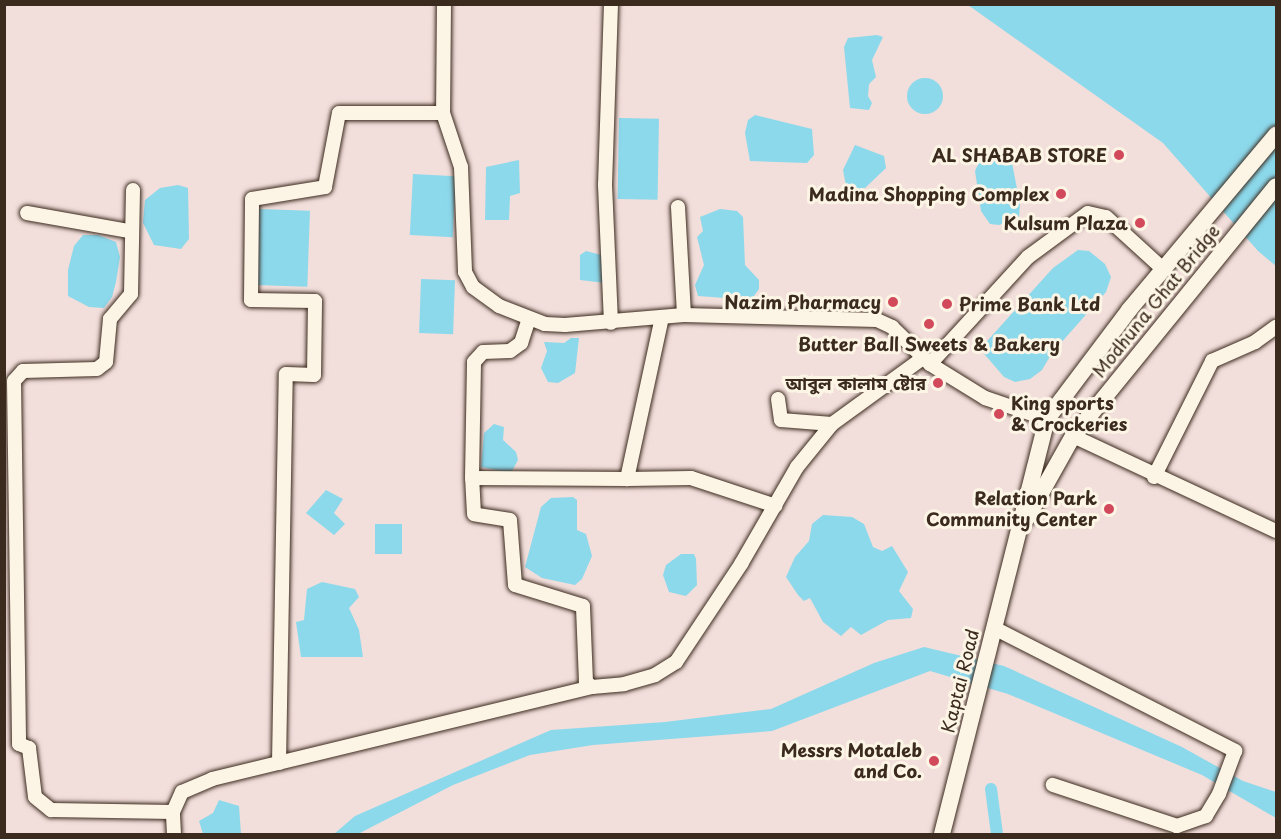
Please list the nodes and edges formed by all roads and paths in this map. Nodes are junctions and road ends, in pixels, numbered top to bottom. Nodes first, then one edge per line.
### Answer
1 (444, 4) edge
2 (611, 4) edge
3 (443, 113) junction
4 (1276, 135) edge
5 (1276, 186) edge
6 (133, 190) dead end
7 (678, 207) dead end
8 (27, 213) dead end
9 (129, 231) junction
10 (1163, 269) junction
11 (684, 315) junction
12 (662, 317) junction
13 (529, 319) junction
14 (611, 323) junction
15 (1276, 327) edge
16 (926, 361) junction
17 (778, 399) dead end
18 (8, 414) edge
19 (1047, 419) junction
20 (832, 424) junction
21 (1073, 436) junction
22 (1154, 477) junction
23 (472, 478) junction
24 (627, 479) junction
25 (776, 506) junction
26 (1276, 531) edge
27 (1016, 538) junction
28 (994, 628) junction
29 (592, 687) junction
30 (12, 744) edge
31 (279, 763) junction
32 (1053, 786) dead end
33 (173, 812) junction
34 (174, 834) edge
35 (942, 834) edge

1 - 3 street
2 - 14 street
3 - 13 street
3 - 31 street
4 - 10 main road, Modhuna Ghat Bridge
5 - 21 main road, Modhuna Ghat Bridge
6 - 9 street
7 - 11 street
8 - 9 street
9 - 18 street
10 - 16 street
10 - 19 main road, Modhuna Ghat Bridge
11 - 12 street
11 - 16 street
12 - 14 street
12 - 24 street
13 - 14 street
13 - 23 street
15 - 22 street
16 - 19 street
16 - 20 street
17 - 20 street
18 - 30 street
19 - 27 main road
20 - 25 street
21 - 22 street
21 - 27 main road, Modhuna Ghat Bridge
22 - 26 street
23 - 24 street
23 - 29 street
24 - 25 street
25 - 29 street
27 - 28 main road, Kaptai Road
28 - 32 street
28 - 35 main road, Kaptai Road
29 - 31 street
30 - 33 street
31 - 33 street
33 - 34 street

